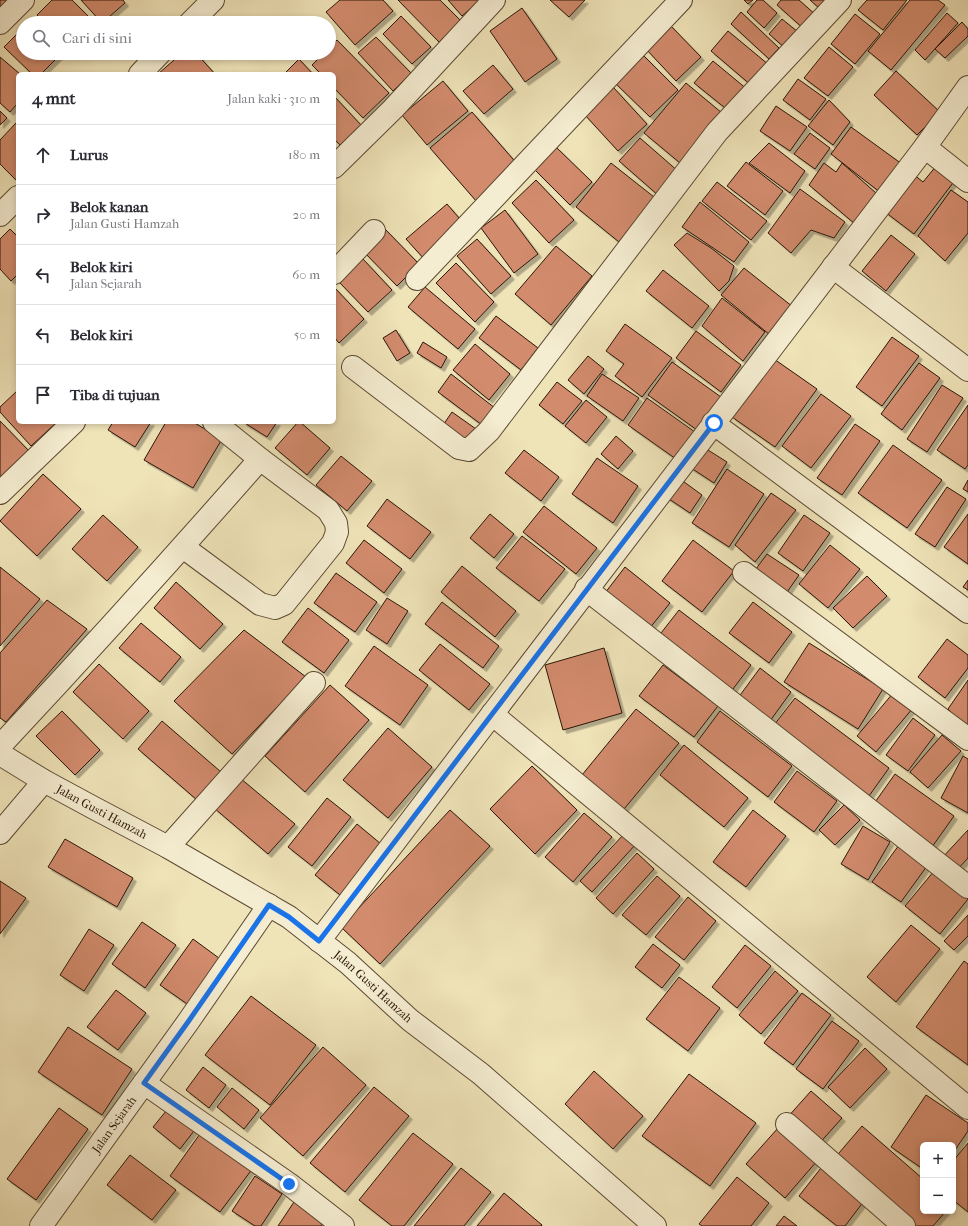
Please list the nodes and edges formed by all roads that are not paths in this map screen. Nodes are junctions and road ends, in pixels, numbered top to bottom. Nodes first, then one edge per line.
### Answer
1 (23, 0) edge
2 (213, 0) edge
3 (494, 0) edge
4 (681, 0) edge
5 (840, 0) edge
6 (197, 16) edge
7 (0, 23) edge
8 (153, 60) edge
9 (142, 72) edge
10 (968, 87) edge
11 (925, 147) junction
12 (336, 164) edge
13 (968, 181) edge
14 (16, 199) edge
15 (0, 215) edge
16 (374, 230) dead end
17 (833, 267) junction
18 (336, 271) edge
19 (417, 279) dead end
20 (353, 367) dead end
21 (968, 370) edge
22 (714, 423) junction
23 (72, 424) edge
24 (216, 424) edge
25 (260, 459) junction
26 (0, 493) edge
27 (183, 547) junction
28 (744, 574) dead end
29 (586, 589) junction
30 (968, 612) edge
31 (314, 683) dead end
32 (492, 714) junction
33 (968, 739) edge
34 (0, 746) edge
35 (0, 754) edge
36 (44, 780) junction
37 (0, 833) edge
38 (168, 847) junction
39 (968, 887) edge
40 (269, 905) junction
41 (319, 941) junction
42 (144, 1083) junction
43 (968, 1108) edge
44 (787, 1124) dead end
45 (44, 1225) edge
46 (343, 1226) edge
47 (655, 1226) edge
48 (904, 1226) edge

1 - 7 street
2 - 6 street
3 - 12 street
4 - 19 street
5 - 20 street
8 - 9 street
10 - 11 street
11 - 13 street
11 - 17 street
14 - 15 street
16 - 18 street
17 - 21 street
17 - 22 street
22 - 29 street
22 - 30 street
23 - 26 street
24 - 25 street
25 - 27 street
25 - 27 street
27 - 34 street
28 - 33 street
29 - 32 street
29 - 39 street
31 - 38 street
32 - 41 street
32 - 43 street
35 - 36 street, Jalan Gusti Hamzah
36 - 37 street
36 - 38 street, Jalan Gusti Hamzah
38 - 40 street, Jalan Gusti Hamzah
40 - 41 street, Jalan Gusti Hamzah
40 - 42 street, Jalan Sejarah
41 - 47 street, Jalan Gusti Hamzah
42 - 45 street, Jalan Sejarah
42 - 46 street
44 - 48 street

